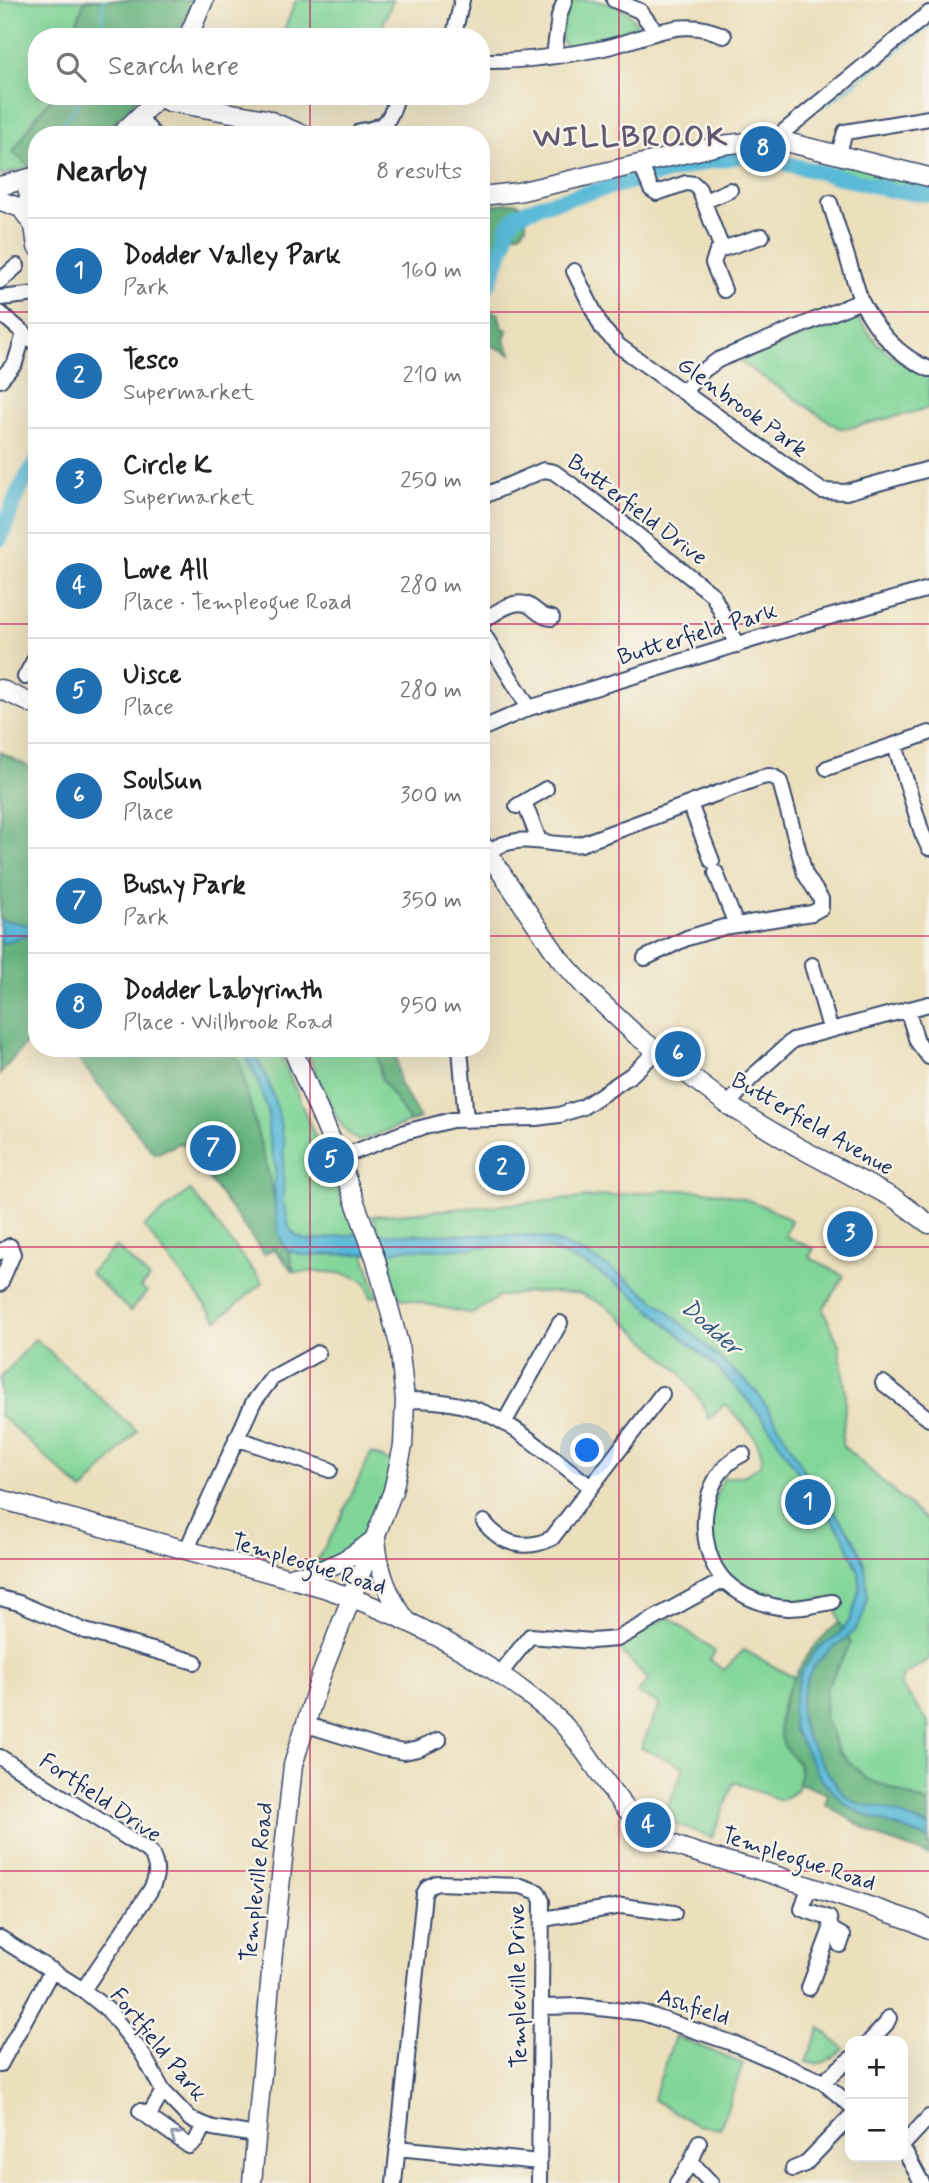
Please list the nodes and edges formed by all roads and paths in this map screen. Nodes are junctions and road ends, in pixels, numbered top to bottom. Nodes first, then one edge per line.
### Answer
1 (204, 0) edge
2 (462, 0) edge
3 (565, 0) edge
4 (614, 0) edge
5 (929, 13) edge
6 (192, 28) edge
7 (455, 28) edge
8 (656, 32) junction
9 (724, 36) dead end
10 (554, 56) junction
11 (490, 61) edge
12 (151, 105) edge
13 (186, 105) edge
14 (394, 105) edge
15 (139, 117) junction
16 (929, 118) edge
17 (797, 121) junction
18 (130, 126) edge
19 (146, 126) edge
20 (283, 126) edge
21 (381, 126) edge
22 (779, 141) junction
23 (838, 156) junction
24 (644, 173) junction
25 (929, 177) edge
26 (28, 183) edge
27 (28, 185) edge
28 (0, 186) edge
29 (730, 190) dead end
30 (490, 195) edge
31 (0, 201) edge
32 (705, 201) junction
33 (830, 203) dead end
34 (28, 218) edge
35 (762, 236) dead end
36 (723, 249) junction
37 (17, 266) dead end
38 (575, 271) dead end
39 (0, 281) edge
40 (724, 290) dead end
41 (28, 295) edge
42 (0, 298) edge
43 (861, 301) junction
44 (0, 313) edge
45 (24, 334) junction
46 (28, 337) edge
47 (929, 369) edge
48 (0, 380) edge
49 (684, 391) junction
50 (929, 469) edge
51 (490, 494) edge
52 (929, 589) edge
53 (490, 617) edge
54 (552, 618) dead end
55 (490, 645) edge
56 (737, 645) junction
57 (28, 672) edge
58 (25, 677) dead end
59 (0, 689) edge
60 (28, 702) edge
61 (529, 708) junction
62 (490, 725) edge
63 (929, 733) edge
64 (895, 745) junction
65 (827, 768) dead end
66 (546, 789) dead end
67 (690, 804) junction
68 (539, 840) junction
69 (929, 848) edge
70 (490, 849) edge
71 (490, 856) edge
72 (736, 925) junction
73 (645, 958) dead end
74 (812, 965) dead end
75 (929, 1004) edge
76 (907, 1009) junction
77 (830, 1028) junction
78 (656, 1052) junction
79 (296, 1057) edge
80 (461, 1057) edge
81 (929, 1057) edge
82 (728, 1105) junction
83 (466, 1120) junction
84 (339, 1158) junction
85 (929, 1224) edge
86 (0, 1252) edge
87 (0, 1284) edge
88 (559, 1323) dead end
89 (318, 1353) dead end
90 (883, 1383) dead end
91 (662, 1394) dead end
92 (405, 1400) junction
93 (929, 1419) edge
94 (503, 1423) junction
95 (236, 1438) junction
96 (743, 1454) dead end
97 (330, 1470) dead end
98 (591, 1487) junction
99 (0, 1499) edge
100 (484, 1522) dead end
101 (374, 1537) junction
102 (186, 1551) junction
103 (283, 1577) junction
104 (724, 1580) junction
105 (351, 1596) junction
106 (0, 1598) edge
107 (832, 1602) dead end
108 (407, 1621) junction
109 (195, 1662) dead end
110 (499, 1675) junction
111 (304, 1724) junction
112 (439, 1740) dead end
113 (0, 1757) edge
114 (809, 1886) junction
115 (674, 1913) dead end
116 (543, 1919) junction
117 (831, 1929) junction
118 (929, 1929) edge
119 (0, 1938) edge
120 (840, 1945) dead end
121 (100, 1966) junction
122 (52, 1970) junction
123 (809, 1988) dead end
124 (83, 1990) junction
125 (543, 2007) junction
126 (108, 2010) junction
127 (889, 2018) dead end
128 (875, 2036) edge
129 (845, 2063) edge
130 (0, 2065) edge
131 (823, 2082) junction
132 (163, 2091) junction
133 (845, 2101) edge
134 (929, 2117) edge
135 (845, 2123) edge
136 (204, 2125) junction
137 (256, 2135) junction
138 (908, 2141) edge
139 (699, 2142) dead end
140 (397, 2148) junction
141 (908, 2156) edge
142 (539, 2162) junction
143 (691, 2162) junction
144 (793, 2169) dead end
145 (252, 2183) edge
146 (394, 2183) edge
147 (539, 2183) edge
148 (677, 2183) edge
149 (711, 2183) edge
150 (922, 2183) edge

1 - 6 main road
2 - 7 street
3 - 10 street
4 - 8 street
5 - 17 street
8 - 9 street
8 - 10 street
10 - 11 street
12 - 15 main road
13 - 20 main road
14 - 21 street
15 - 18 main road
15 - 19 street
16 - 23 street
17 - 22 street
17 - 22 street
22 - 23 main road
22 - 24 main road
23 - 25 main road
24 - 30 main road
24 - 32 street
26 - 28 main road
27 - 31 main road
29 - 32 street
31 - 34 main road
32 - 36 street
33 - 43 street
35 - 36 street
36 - 40 street
37 - 39 street
38 - 49 street, Glenbrook Park
41 - 42 street
43 - 47 street
43 - 49 street
44 - 45 street
45 - 46 street
45 - 48 street
49 - 50 street, Glenbrook Park
51 - 56 street, Butterfield Drive
52 - 56 street, Butterfield Park
53 - 54 street
55 - 61 street
56 - 61 street, Butterfield Park
57 - 58 street
59 - 60 main road
61 - 62 street, Butterfield Park
63 - 64 street
64 - 65 street
64 - 69 street
66 - 68 street
67 - 68 street
67 - 72 street
67 - 72 street
68 - 70 street
71 - 78 main road, Butterfield Avenue
72 - 73 street
74 - 77 street
75 - 76 street
76 - 77 street
76 - 81 street
77 - 82 street
78 - 82 main road, Butterfield Avenue
78 - 83 street
79 - 84 main road, Templeville Road
80 - 83 street
82 - 85 main road, Butterfield Avenue
83 - 84 street
84 - 92 main road, Templeville Road
86 - 87 street
88 - 94 street
89 - 95 street
90 - 93 street
91 - 98 street
92 - 94 street
92 - 101 main road, Templeville Road
94 - 98 street
95 - 97 street
95 - 102 street
96 - 104 street
98 - 100 street
99 - 102 main road, Templeogue Road
101 - 103 main road
101 - 105 main road, Templeville Road
101 - 108 main road
102 - 103 main road, Templeogue Road
103 - 105 main road, Templeogue Road
104 - 107 street
104 - 110 street
105 - 108 main road, Templeogue Road
105 - 111 main road, Templeville Road
106 - 109 street
108 - 110 main road, Templeogue Road
110 - 114 main road, Templeogue Road
111 - 112 street
111 - 137 main road, Templeville Road
113 - 121 street, Fortfield Drive
114 - 117 street
114 - 118 main road, Templeogue Road
115 - 116 street
116 - 125 street, Templeville Drive
116 - 140 street, Templeville Drive
117 - 120 street
117 - 123 street
119 - 122 street, Fortfield Park
121 - 124 street, Fortfield Drive
121 - 126 street
122 - 124 street, Fortfield Park
122 - 130 street
124 - 126 street, Fortfield Park
125 - 131 street, Ashfield
125 - 142 street, Templeville Drive
126 - 132 street, Fortfield Park
127 - 128 street
129 - 131 street
131 - 133 street, Ashfield
132 - 136 street, Fortfield Park
136 -> 132 street
134 - 138 street
135 - 144 street
136 - 137 street, Fortfield Park
137 - 145 main road, Templeville Road
139 - 143 street
140 - 142 street
140 - 146 street, Templeville Drive
141 - 150 street
142 - 147 street, Templeville Drive
143 - 148 street
143 - 149 street

